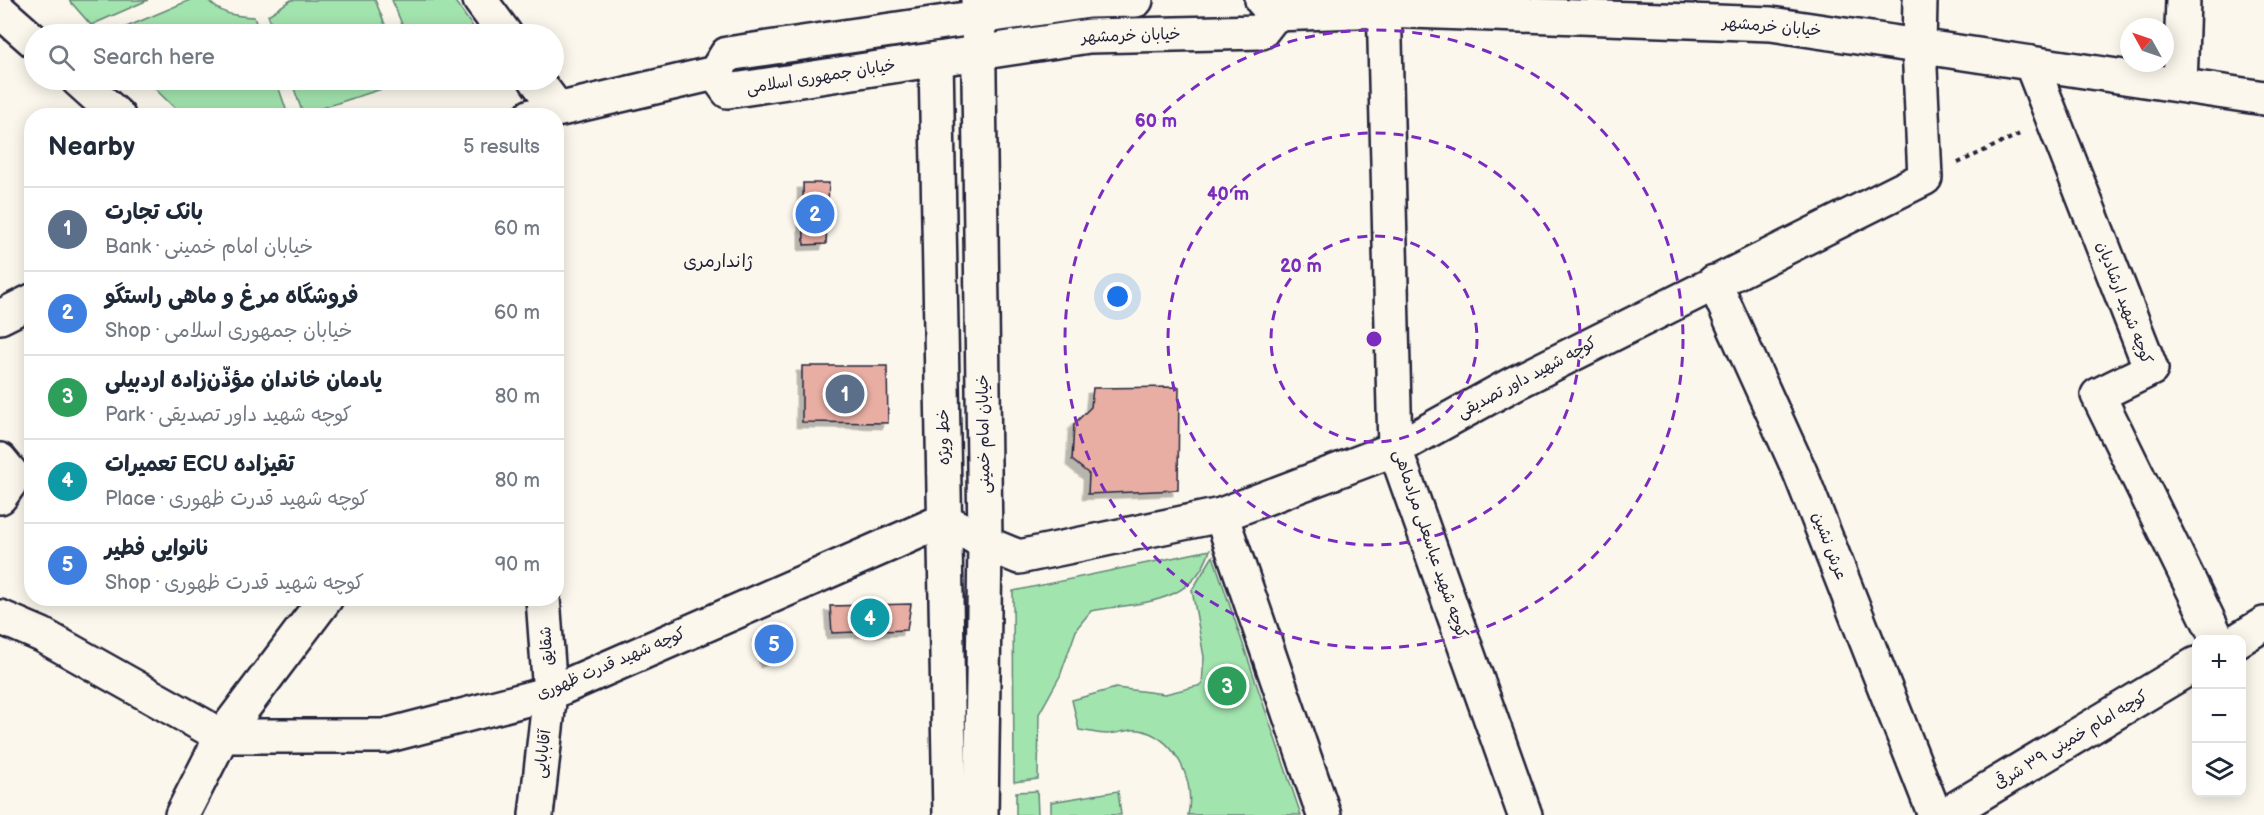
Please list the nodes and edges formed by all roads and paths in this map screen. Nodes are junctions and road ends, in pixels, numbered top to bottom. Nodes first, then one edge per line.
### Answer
1 (480, 0) edge
2 (1136, 0) edge
3 (1920, 0) edge
4 (2183, 0) edge
5 (1384, 5) edge
6 (1268, 7) edge
7 (978, 9) edge
8 (0, 11) edge
9 (934, 12) edge
10 (498, 24) edge
11 (24, 32) edge
12 (1919, 46) junction
13 (979, 53) junction
14 (936, 59) junction
15 (2031, 63) junction
16 (715, 73) junction
17 (2180, 85) junction
18 (89, 90) edge
19 (538, 90) edge
20 (2264, 98) edge
21 (109, 108) edge
22 (543, 108) edge
23 (562, 108) edge
24 (2053, 119) junction
25 (1925, 178) junction
26 (1714, 282) junction
27 (24, 305) edge
28 (0, 317) edge
29 (1395, 449) junction
30 (1221, 515) junction
31 (945, 520) junction
32 (986, 543) junction
33 (320, 606) edge
34 (544, 606) edge
35 (0, 617) edge
36 (2264, 624) edge
37 (2216, 635) edge
38 (2245, 635) edge
39 (2192, 666) edge
40 (550, 693) junction
41 (222, 736) junction
42 (182, 815) edge
43 (536, 815) edge
44 (950, 815) edge
45 (981, 815) edge
46 (1324, 815) edge
47 (1525, 815) edge
48 (1935, 815) edge
49 (1945, 815) edge

1 - 10 street
2 - 7 street
3 - 12 street
4 - 17 street
5 - 6 street, خیابان خرمشهر
5 - 12 street, خیابان خرمشهر
5 - 29 street, کوچه شهید عباسعلی مرادماهی
6 - 13 street, خیابان خرمشهر
7 - 9 street
7 - 13 street, خیابان امام خمینی
8 - 11 street
9 - 14 street, خط ویژه
9 - 16 street
12 - 15 street, خیابان خرمشهر
12 - 25 street
13 - 14 street
13 - 32 street, خیابان امام خمینی
14 - 16 street, خیابان جمهوری اسلامی
14 - 31 street, خط ویژه
15 - 17 street, خیابان خرمشهر
15 - 24 street, کوچه شهید ارشادیان
16 - 23 street
17 - 20 street, خیابان خرمشهر
18 - 21 street
19 - 22 street
24 - 25 path
24 - 37 street, کوچه شهید ارشادیان
25 - 26 street, کوچه شهید داور تصدیقی
26 - 29 street, کوچه شهید داور تصدیقی
26 - 48 street, عرش نشین
27 - 28 street
29 - 30 street, کوچه شهید داور تصدیقی
29 - 47 street, کوچه شهید عباسعلی مرادماهی
30 - 32 street, کوچه شهید داور تصدیقی
30 - 46 street
31 - 32 street, کوچه شهید داور تصدیقی
31 - 40 street, کوچه شهید قدرت ظهوری
31 - 44 street, خط ویژه
32 - 45 street, خیابان امام خمینی
33 - 41 street
34 - 40 street, شقایق
35 - 41 street
36 - 38 street
39 - 49 street, کوچه امام خمینی ۳۹ شرقی
40 - 41 street, کوچه شهید قدرت ظهوری
40 - 43 street, آقابابایی
41 - 42 street

